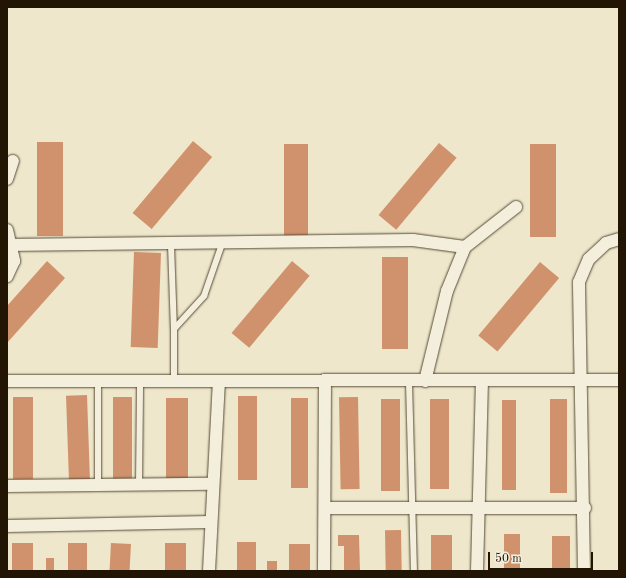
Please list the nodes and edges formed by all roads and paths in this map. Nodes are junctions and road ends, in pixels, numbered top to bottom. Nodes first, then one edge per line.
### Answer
1 (14, 161) dead end
2 (7, 179) edge
3 (516, 208) dead end
4 (7, 230) edge
5 (619, 238) edge
6 (222, 244) junction
7 (10, 245) edge
8 (171, 245) junction
9 (464, 247) junction
10 (7, 276) edge
11 (174, 329) junction
12 (98, 379) junction
13 (174, 379) junction
14 (7, 380) edge
15 (619, 380) edge
16 (140, 381) junction
17 (425, 381) junction
18 (325, 382) junction
19 (409, 382) junction
20 (482, 382) junction
21 (580, 382) junction
22 (219, 383) junction
23 (211, 484) junction
24 (139, 485) junction
25 (7, 486) edge
26 (98, 486) junction
27 (479, 507) junction
28 (325, 508) junction
29 (412, 508) junction
30 (585, 508) junction
31 (210, 522) junction
32 (7, 526) edge
33 (209, 571) edge
34 (324, 571) edge
35 (414, 571) edge
36 (477, 571) edge
37 (584, 571) edge

1 - 2 street
3 - 9 street
4 - 7 street
5 - 21 street
6 - 8 street
6 - 9 street
6 - 11 lane
7 - 8 street
7 - 10 street
8 - 11 lane
9 - 17 street
11 - 13 lane
12 - 14 street
12 - 16 street
12 - 26 lane
13 - 16 street
13 - 22 street
15 - 21 street
16 - 24 lane
17 - 19 street
17 - 20 street
18 - 19 street
18 - 22 street
18 - 28 street
19 - 29 lane
20 - 21 street
20 - 27 street
21 - 30 street
22 - 23 street
23 - 24 street
23 - 31 street
24 - 26 street
25 - 26 street
27 - 29 street
27 - 30 street
27 - 36 street
28 - 29 street
28 - 34 street
29 - 35 lane
30 - 37 street
31 - 32 street
31 - 33 street

